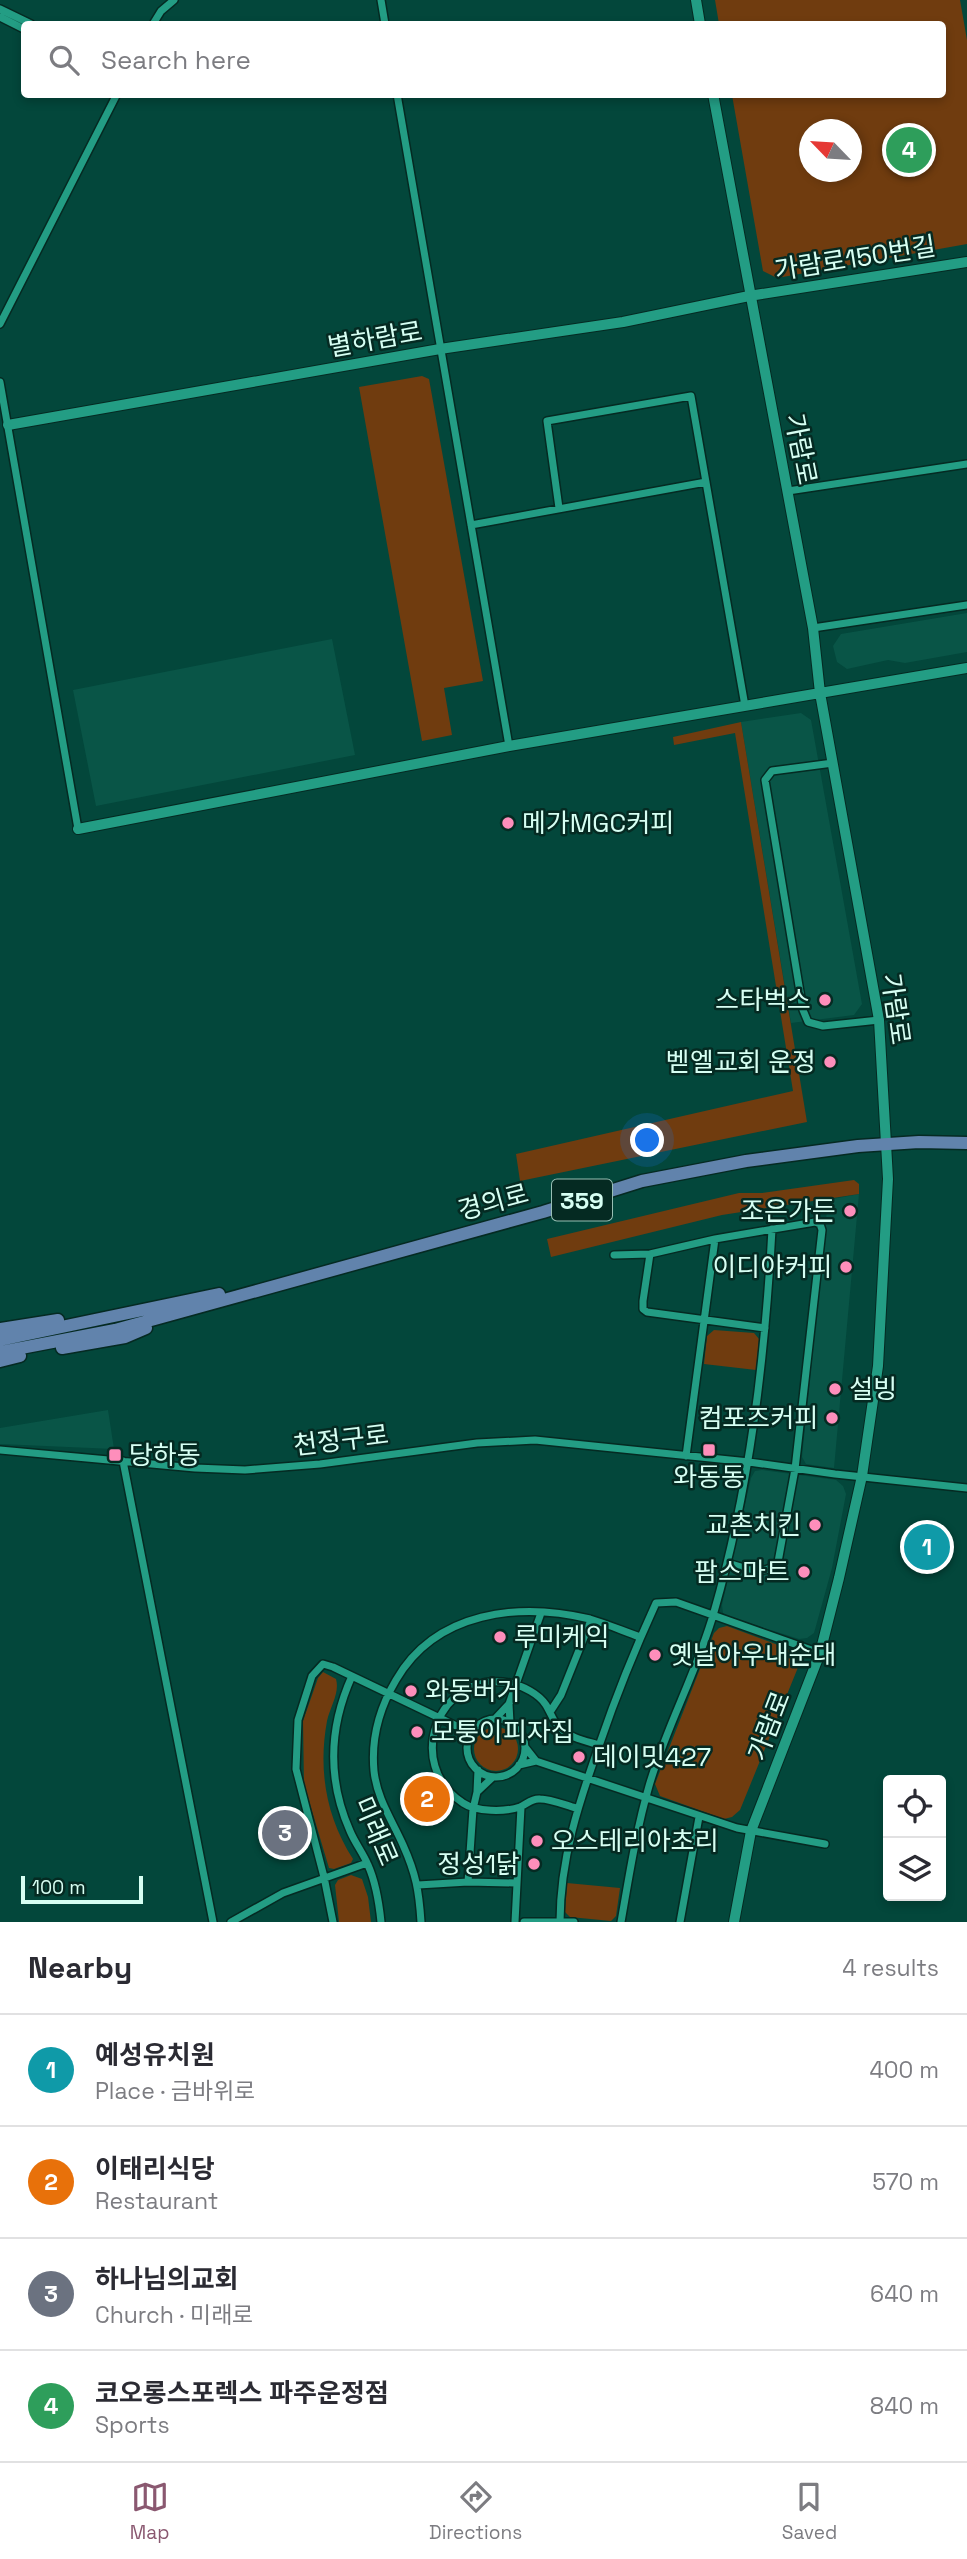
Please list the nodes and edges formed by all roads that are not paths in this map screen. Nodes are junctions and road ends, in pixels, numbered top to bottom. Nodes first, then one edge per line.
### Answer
1 (174, 0) edge
2 (381, 0) edge
3 (696, 0) edge
4 (0, 9) edge
5 (0, 16) edge
6 (25, 21) edge
7 (155, 21) edge
8 (384, 21) edge
9 (700, 21) edge
10 (21, 27) edge
11 (115, 98) edge
12 (398, 98) edge
13 (714, 98) edge
14 (967, 262) edge
15 (749, 296) junction
16 (0, 324) edge
17 (440, 349) junction
18 (0, 382) edge
19 (8, 425) junction
20 (967, 464) edge
21 (706, 482) junction
22 (788, 491) junction
23 (559, 508) junction
24 (471, 525) junction
25 (967, 605) edge
26 (813, 628) junction
27 (967, 668) edge
28 (820, 693) junction
29 (745, 706) junction
30 (509, 746) junction
31 (833, 763) junction
32 (78, 829) joint
33 (878, 1020) junction
34 (967, 1143) edge
35 (888, 1144) junction
36 (772, 1229) junction
37 (715, 1238) junction
38 (650, 1254) junction
39 (614, 1255) dead end
40 (203, 1302) junction
41 (704, 1321) junction
42 (765, 1328) junction
43 (0, 1329) edge
44 (0, 1339) edge
45 (0, 1352) edge
46 (0, 1361) edge
47 (0, 1450) edge
48 (686, 1456) junction
49 (123, 1461) junction
50 (749, 1462) junction
51 (795, 1469) junction
52 (862, 1476) junction
53 (967, 1488) edge
54 (727, 1563) junction
55 (541, 1613) junction
56 (713, 1615) junction
57 (591, 1620) junction
58 (640, 1637) junction
59 (820, 1653) junction
60 (352, 1676) junction
61 (514, 1684) junction
62 (388, 1693) junction
63 (509, 1704) junction
64 (550, 1712) junction
65 (438, 1717) junction
66 (495, 1719) junction
67 (510, 1723) junction
68 (471, 1733) junction
69 (599, 1745) junction
70 (525, 1746) junction
71 (536, 1761) junction
72 (519, 1765) junction
73 (478, 1770) junction
74 (493, 1777) junction
75 (587, 1777) junction
76 (477, 1792) junction
77 (646, 1797) junction
78 (521, 1807) junction
79 (576, 1808) junction
80 (473, 1809) junction
81 (699, 1817) junction
82 (751, 1831) junction
83 (825, 1844) dead end
84 (367, 1863) junction
85 (324, 1877) junction
86 (468, 1882) junction
87 (516, 1883) junction
88 (418, 1885) junction
89 (213, 1922) edge
90 (231, 1922) edge
91 (332, 1922) edge
92 (381, 1922) edge
93 (421, 1922) edge
94 (515, 1922) edge
95 (524, 1922) edge
96 (560, 1922) edge
97 (574, 1922) edge
98 (621, 1922) edge
99 (680, 1922) edge
100 (734, 1922) edge

1 - 7 street
2 - 8 street
3 - 9 street
4 - 6 street
5 - 10 street
11 - 16 street
12 - 17 street
13 - 15 street, 가람로
14 - 15 street, 가람로150번길
15 - 17 street, 별하람로
15 - 22 street, 가람로
17 - 19 street, 별하람로
17 - 24 street
18 - 19 street
19 - 32 street
20 - 22 street
21 - 23 street
21 - 23 street
21 - 29 street
22 - 26 street, 가람로
23 - 24 street
24 - 30 street
25 - 26 street
26 - 28 street, 가람로
27 - 28 street
28 - 29 street
28 - 31 street, 가람로
29 - 30 street
30 - 32 street
31 - 33 street, 가람로
31 - 33 street
33 - 35 street, 가람로
34 - 35 main road, 경의로 / 359
35 - 40 main road, 경의로 / 359
35 - 52 street, 가람로
36 - 37 street
36 - 42 street
36 - 51 street
37 - 38 street
37 - 41 street
38 - 39 street
38 - 41 street
40 - 43 main road
40 - 44 main road, 경의로 / 359
40 - 45 main road, 경의로 / 359
40 - 46 main road
41 - 42 street
41 - 48 street
42 - 50 street
47 - 49 street, 천정구로
48 - 49 street, 천정구로
48 - 50 street, 천정구로
49 - 89 street
50 - 51 street, 천정구로
50 - 54 street
51 - 52 street, 천정구로
51 - 54 street
52 - 53 street, 천정구로
52 - 59 street, 가람로
54 - 56 street
55 - 57 street
55 - 61 street
55 - 62 street
56 - 58 street
56 - 59 street
56 - 77 street
57 - 58 street
57 - 64 street
58 - 69 street
59 - 82 street, 가람로
60 - 62 street
60 - 84 street, 미래로
60 - 85 street
61 - 63 street
61 - 64 street
61 - 65 street
62 - 65 street
62 - 88 street
63 - 66 street
63 - 67 street
64 - 69 street
65 - 68 street
65 - 80 street
66 - 67 street
66 - 68 street
67 - 70 street
68 - 73 street
69 - 75 street
70 - 71 street
70 - 72 street
71 - 72 street
71 - 75 street
72 - 74 street
73 - 74 street
73 - 76 street
74 - 76 street
75 - 77 street
75 - 79 street
76 - 80 street
77 - 81 street
77 - 98 street
78 - 79 street
78 - 80 street
78 - 87 street
79 - 96 street
80 - 86 street
81 - 82 street
81 - 99 street
82 - 83 street
82 - 100 street, 가람로
84 - 85 street
84 - 92 street, 미래로
85 - 90 street
85 - 91 street
86 - 87 street
86 - 88 street
87 - 94 street
88 - 93 street
95 - 96 street
96 - 97 street

